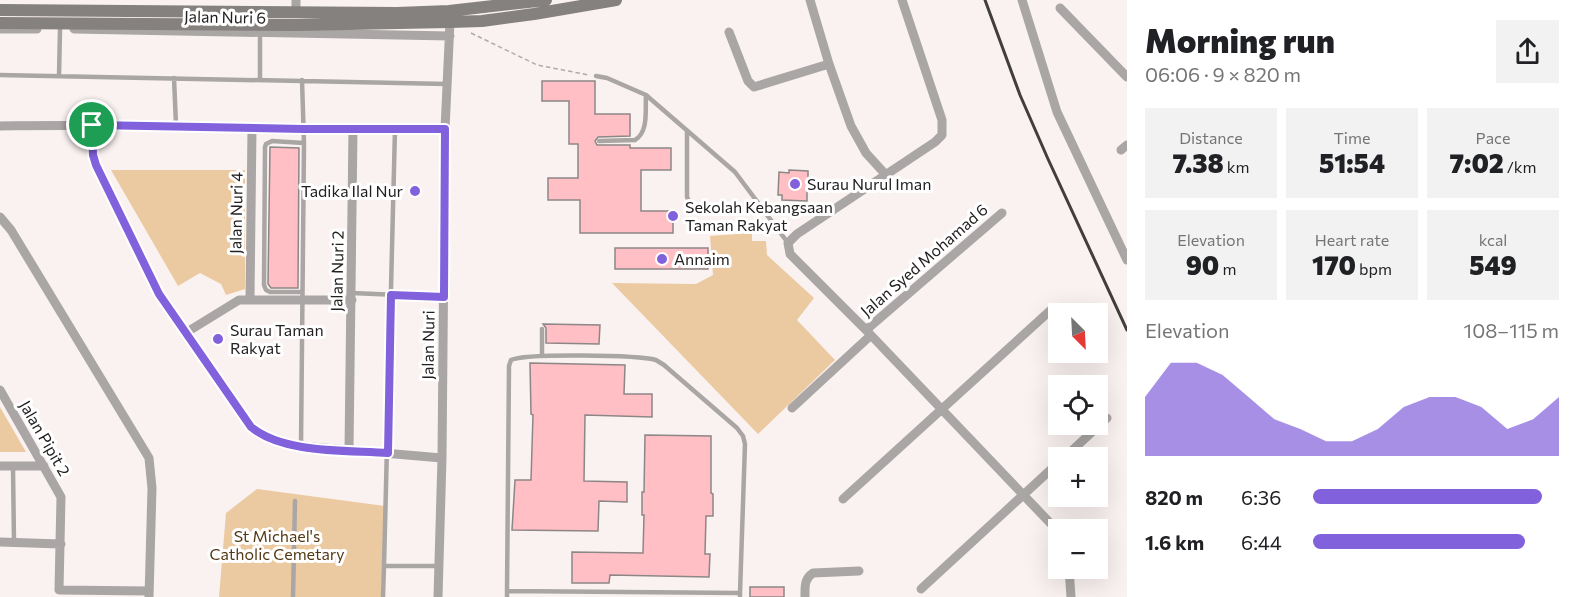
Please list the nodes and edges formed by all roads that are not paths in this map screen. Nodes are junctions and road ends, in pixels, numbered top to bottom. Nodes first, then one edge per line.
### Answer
1 (616, 0) edge
2 (810, 0) edge
3 (902, 0) edge
4 (1022, 0) edge
5 (538, 1) edge
6 (296, 6) edge
7 (1060, 9) dead end
8 (0, 10) edge
9 (0, 23) edge
10 (0, 29) edge
11 (60, 29) junction
12 (450, 29) junction
13 (729, 32) dead end
14 (260, 33) junction
15 (829, 64) junction
16 (0, 75) edge
17 (59, 76) junction
18 (596, 76) road end
19 (1127, 77) edge
20 (174, 78) junction
21 (260, 80) junction
22 (302, 80) junction
23 (447, 84) junction
24 (646, 95) junction
25 (92, 125) junction
26 (176, 125) junction
27 (0, 126) edge
28 (252, 128) junction
29 (304, 129) junction
30 (353, 129) junction
31 (395, 129) junction
32 (445, 129) junction
33 (687, 131) junction
34 (599, 141) dead end
35 (304, 143) junction
36 (886, 176) junction
37 (760, 208) junction
38 (1002, 213) dead end
39 (0, 217) edge
40 (788, 243) junction
41 (1127, 260) edge
42 (391, 295) junction
43 (301, 296) junction
44 (352, 297) junction
45 (444, 297) junction
46 (250, 298) junction
47 (1048, 313) edge
48 (542, 330) dead end
49 (187, 332) junction
50 (868, 333) junction
51 (542, 355) junction
52 (0, 390) edge
53 (792, 408) dead end
54 (942, 410) junction
55 (1089, 435) edge
56 (301, 446) junction
57 (1076, 447) edge
58 (348, 450) junction
59 (388, 453) junction
60 (442, 458) junction
61 (0, 466) edge
62 (13, 466) junction
63 (44, 466) junction
64 (1048, 472) edge
65 (1023, 495) junction
66 (843, 499) dead end
67 (295, 501) dead end
68 (1048, 523) edge
69 (0, 542) edge
70 (14, 542) junction
71 (60, 544) junction
72 (384, 566) junction
73 (438, 566) junction
74 (859, 571) dead end
75 (1070, 579) edge
76 (921, 590) dead end
77 (149, 594) edge
78 (507, 594) edge
79 (740, 595) edge
80 (293, 597) edge
81 (383, 597) edge
82 (438, 597) edge
83 (805, 597) edge
84 (1071, 597) edge

1 - 12 main road
2 - 15 street
3 - 36 street
4 - 41 street
5 - 6 main road
6 - 8 main road
7 - 19 street
9 - 12 main road
10 - 11 street, Jalan Nuri 6
11 - 14 street, Jalan Nuri 6
11 - 17 lane
12 - 14 street, Jalan Nuri 6
12 - 23 street, Jalan Nuri
13 - 15 street
14 - 21 lane
15 - 36 street
16 - 17 lane
17 - 20 lane
18 - 24 lane
20 - 21 lane
20 - 26 lane
21 - 22 lane
22 - 23 lane
22 - 29 lane
23 - 32 street, Jalan Nuri
24 - 33 lane
24 - 34 lane
25 - 26 street
25 - 27 street
25 - 49 street
26 - 28 street
28 - 29 street
28 - 46 street, Jalan Nuri 4
29 - 30 street
29 - 35 lane
30 - 31 street
30 - 44 street, Jalan Nuri 2
31 - 32 street
31 - 42 lane
32 - 45 street, Jalan Nuri
33 - 37 lane
33 - 37 lane
35 - 43 lane
35 - 43 lane
36 - 40 street
37 - 40 lane
38 - 50 street, Jalan Syed Mohamad 6
39 - 77 street
40 - 50 street
42 - 44 lane
42 - 45 lane
42 - 59 lane
43 - 44 street
43 - 46 street
43 - 56 lane
44 - 58 street, Jalan Nuri 2
45 - 60 street, Jalan Nuri
46 - 49 street
47 - 54 street
48 - 51 lane
49 - 56 street
50 - 53 street, Jalan Syed Mohamad 6
50 - 54 street
51 - 78 lane
51 - 79 lane
52 - 63 street, Jalan Pipit 2
54 - 65 street
54 - 66 street
55 - 57 street
56 - 58 street
58 - 59 street
59 - 60 street
59 - 72 lane
60 - 73 street, Jalan Nuri
61 - 62 street
62 - 63 street
62 - 70 lane
63 - 71 street, Jalan Pipit 2
64 - 65 street
65 - 68 street
65 - 76 street
67 - 80 lane
69 - 70 street
70 - 71 street
71 - 77 street, Jalan Pipit 2
72 - 73 lane
72 - 81 lane
73 - 82 street, Jalan Nuri
74 - 83 street
75 - 84 street
78 - 79 lane

